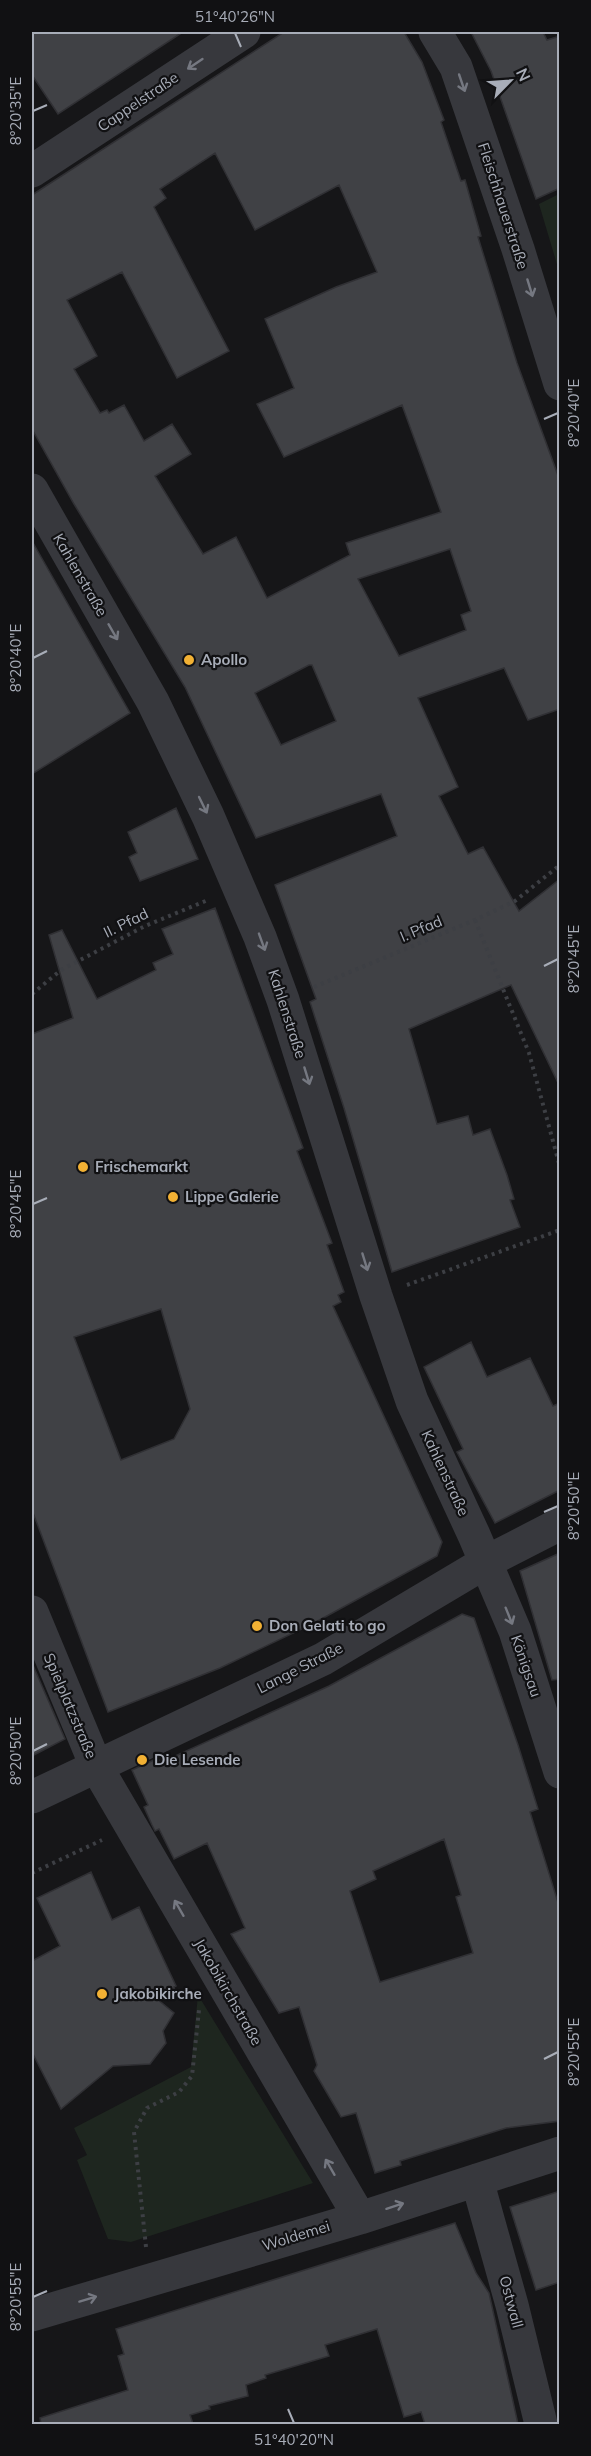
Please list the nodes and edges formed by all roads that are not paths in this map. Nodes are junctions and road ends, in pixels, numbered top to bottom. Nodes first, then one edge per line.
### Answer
1 (244, 32) edge
2 (435, 32) edge
3 (32, 171) edge
4 (560, 384) edge
5 (32, 490) edge
6 (560, 1524) edge
7 (486, 1562) junction
8 (32, 1612) edge
9 (96, 1766) junction
10 (560, 1772) edge
11 (32, 1797) edge
12 (560, 2153) edge
13 (477, 2180) junction
14 (360, 2217) junction
15 (32, 2315) edge
16 (541, 2424) edge

1 -> 3 street, Cappelstraße
2 -> 4 street, Fleischhauerstraße
5 -> 7 street, Kahlenstraße
6 - 7 street, Lange Straße
7 - 9 street, Lange Straße
7 -> 10 street, Königsau
8 - 9 street, Spielplatzstraße
9 - 11 street, Lange Straße
14 -> 9 street, Jakobikirchstraße
12 - 13 street, Woldemei
14 -> 13 street, Woldemei
13 - 16 street, Ostwall
15 -> 14 street, Woldemei

